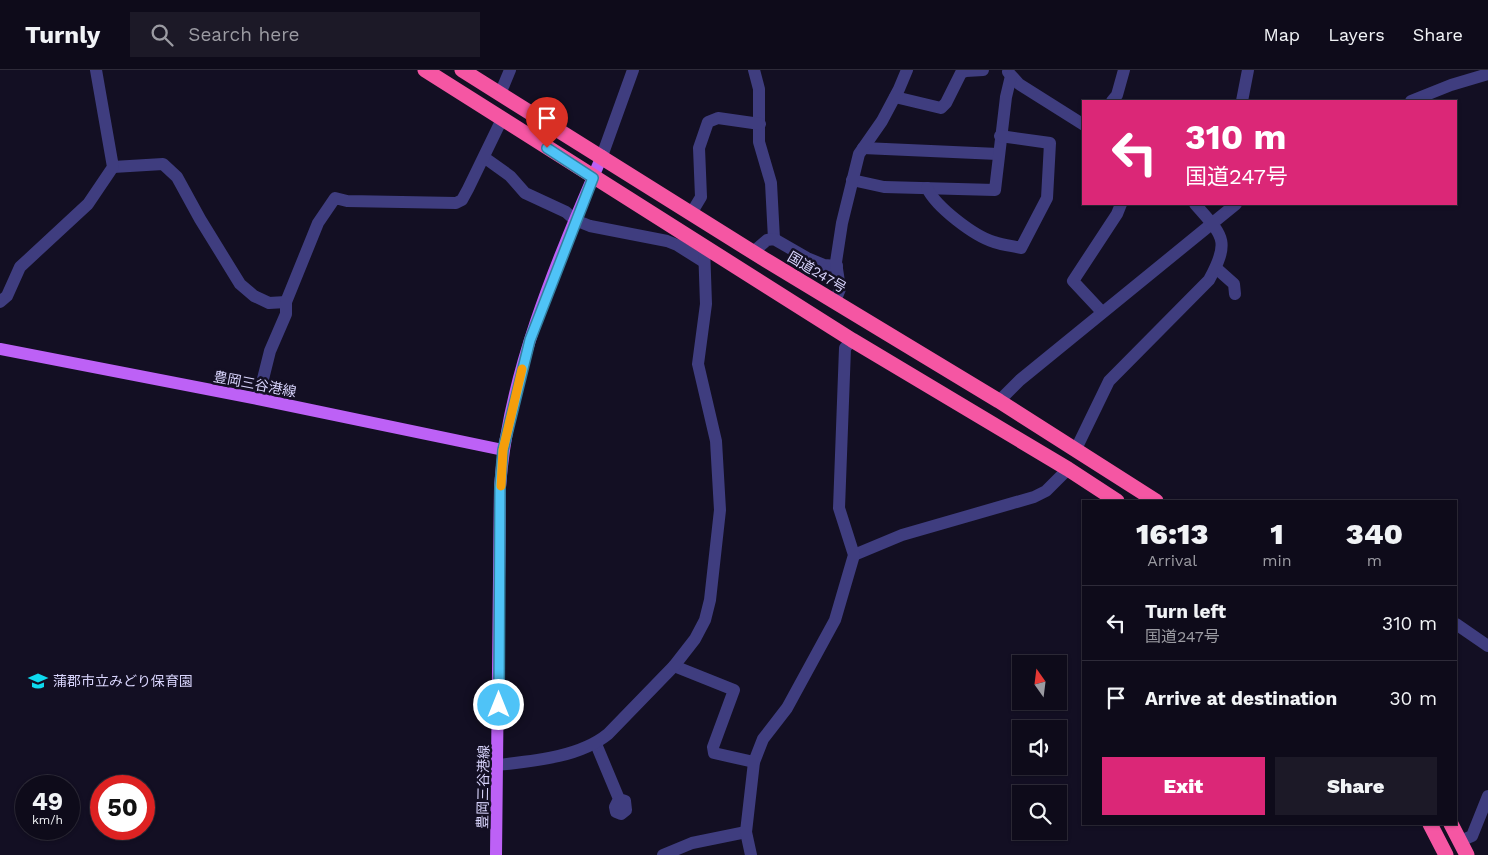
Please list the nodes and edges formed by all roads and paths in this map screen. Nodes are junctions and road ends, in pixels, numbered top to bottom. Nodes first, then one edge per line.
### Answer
1 (96, 70) edge
2 (425, 70) edge
3 (462, 70) edge
4 (510, 70) edge
5 (633, 70) edge
6 (754, 70) edge
7 (907, 70) edge
8 (983, 70) edge
9 (1124, 70) edge
10 (1244, 72) edge
11 (1008, 73) edge
12 (1488, 74) edge
13 (500, 94) junction
14 (895, 97) junction
15 (1112, 100) edge
16 (1242, 100) edge
17 (1414, 100) edge
18 (502, 119) junction
19 (760, 124) junction
20 (1082, 124) edge
21 (1001, 133) junction
22 (863, 148) junction
23 (998, 154) junction
24 (602, 156) junction
25 (485, 158) junction
26 (113, 167) junction
27 (593, 178) junction
28 (852, 180) junction
29 (927, 188) junction
30 (1121, 205) edge
31 (1197, 205) edge
32 (1235, 205) edge
33 (692, 212) junction
34 (575, 220) junction
35 (1212, 223) junction
36 (774, 238) junction
37 (704, 246) junction
38 (753, 252) junction
39 (704, 262) junction
40 (837, 266) junction
41 (1216, 268) junction
42 (1235, 294) dead end
43 (0, 302) edge
44 (286, 302) junction
45 (835, 302) junction
46 (1102, 312) junction
47 (852, 340) junction
48 (0, 349) edge
49 (258, 399) junction
50 (999, 401) junction
51 (1076, 449) junction
52 (503, 450) junction
53 (1068, 469) junction
54 (1115, 500) edge
55 (1154, 500) edge
56 (854, 555) junction
57 (1457, 625) edge
58 (1488, 646) edge
59 (674, 666) junction
60 (596, 744) junction
61 (754, 762) junction
62 (498, 764) junction
63 (1488, 796) edge
64 (619, 799) dead end
65 (1431, 825) edge
66 (1452, 825) edge
67 (746, 832) junction
68 (1460, 841) junction
69 (496, 855) edge
70 (663, 855) edge
71 (751, 855) edge
72 (1446, 855) edge
73 (1467, 855) edge

1 - 26 street
2 - 18 highway
3 - 13 highway, 国道247号
4 - 13 street
5 - 24 street
6 - 19 street
7 - 14 street
8 - 14 street
9 - 15 street
10 - 16 street
11 - 20 street
11 - 21 street
12 - 17 street
13 - 24 highway, 国道247号
14 - 22 street
18 - 25 street
18 - 27 highway
19 - 33 street
19 - 36 street
21 - 23 street
21 - 29 street
22 - 23 street
22 - 28 street
23 - 29 street
24 - 27 main road, 豊岡三谷港線
24 - 33 highway, 国道247号
25 - 34 street
25 - 44 street
26 - 43 street
26 - 44 street
27 - 34 main road, 豊岡三谷港線
27 - 37 highway
28 - 29 street
28 - 40 street
30 - 46 street
31 - 35 street
32 - 35 street
33 - 38 highway, 国道247号
34 - 39 street
34 - 52 main road, 豊岡三谷港線
35 - 41 street
35 - 46 street
36 - 38 street
36 - 40 street
37 - 39 street
37 - 47 highway
38 - 45 highway, 国道247号
39 - 59 street
40 - 45 street
41 - 42 street
41 - 51 street
44 - 49 street
45 - 50 highway, 国道247号
46 - 50 street
47 - 53 highway
47 - 56 street
48 - 49 main road, 豊岡三谷港線
49 - 52 main road, 豊岡三谷港線
50 - 51 highway, 国道247号
51 - 55 highway, 国道247号
52 - 62 main road, 豊岡三谷港線
53 - 54 highway
53 - 56 street
56 - 61 street
57 - 58 street
59 - 60 street
59 - 61 street
60 - 62 street
60 - 64 street
61 - 67 street
62 - 69 main road, 豊岡三谷港線
63 - 68 street
65 - 72 highway
66 - 68 highway
67 - 70 street
67 - 71 street
68 - 73 highway

